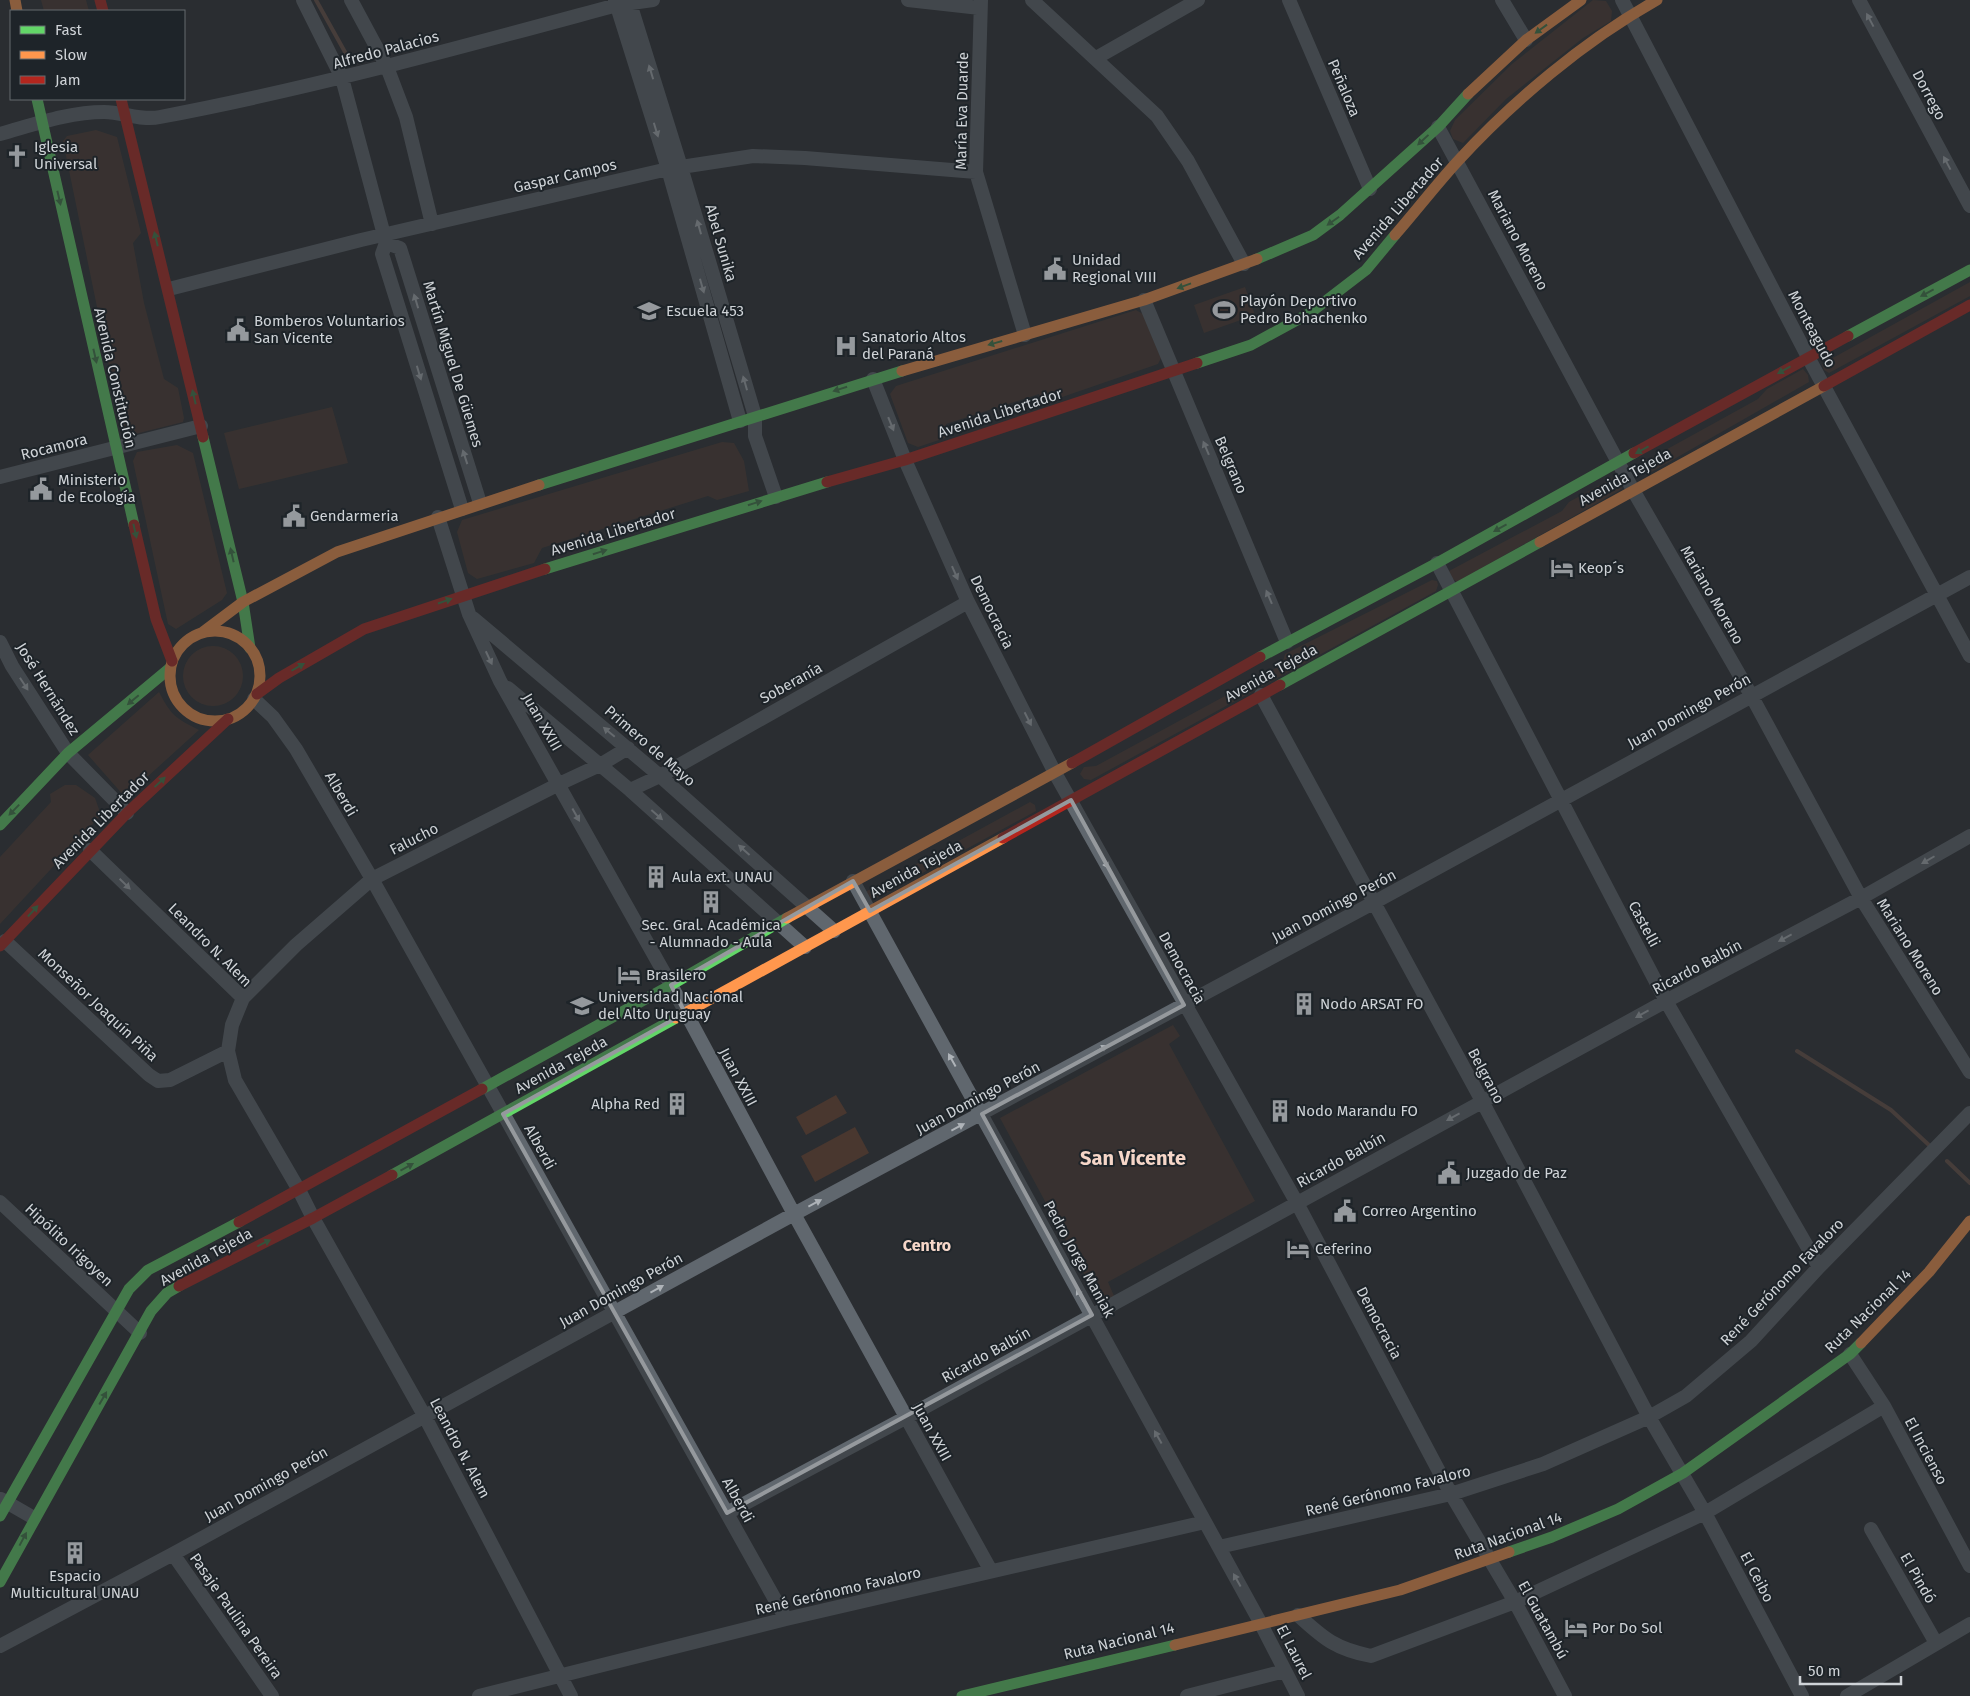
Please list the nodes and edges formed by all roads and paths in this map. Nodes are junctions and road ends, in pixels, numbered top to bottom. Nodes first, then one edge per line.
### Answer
1 (304, 0) edge
2 (351, 0) edge
3 (653, 0) edge
4 (908, 0) edge
5 (1032, 0) edge
6 (1198, 0) edge
7 (1289, 0) edge
8 (1502, 0) edge
9 (1581, 0) edge
10 (1622, 0) edge
11 (1657, 0) edge
12 (1859, 0) edge
13 (623, 2) edge
14 (981, 4) edge
15 (1630, 15) junction
16 (1526, 40) junction
17 (1096, 58) junction
18 (387, 67) junction
19 (342, 78) junction
20 (36, 100) edge
21 (121, 100) edge
22 (125, 114) junction
23 (42, 123) junction
24 (1438, 127) junction
25 (0, 134) edge
26 (1458, 162) junction
27 (674, 168) junction
28 (976, 172) junction
29 (1370, 189) junction
30 (1970, 206) edge
31 (432, 224) junction
32 (385, 239) junction
33 (1244, 264) junction
34 (1970, 270) edge
35 (168, 289) junction
36 (1144, 300) junction
37 (1970, 305) edge
38 (1025, 335) junction
39 (1808, 357) junction
40 (1174, 371) junction
41 (873, 379) junction
42 (1824, 385) junction
43 (755, 416) junction
44 (740, 421) junction
45 (201, 426) junction
46 (115, 448) junction
47 (905, 460) junction
48 (1618, 463) junction
49 (0, 477) edge
50 (1633, 490) junction
51 (776, 497) junction
52 (480, 503) junction
53 (462, 508) junction
54 (438, 517) junction
55 (1437, 563) junction
56 (1970, 577) edge
57 (1451, 590) junction
58 (1936, 594) junction
59 (462, 595) junction
60 (243, 602) junction
61 (968, 602) junction
62 (469, 614) junction
63 (203, 632) junction
64 (0, 642) edge
65 (1288, 642) junction
66 (250, 648) junction
67 (1970, 656) edge
68 (171, 665) junction
69 (500, 681) junction
70 (1261, 695) junction
71 (1751, 695) junction
72 (255, 696) junction
73 (228, 719) junction
74 (628, 748) junction
75 (68, 754) junction
76 (600, 765) junction
77 (1055, 773) junction
78 (660, 776) junction
79 (559, 784) junction
80 (630, 790) junction
81 (1071, 800) junction
82 (1561, 801) junction
83 (126, 813) junction
84 (0, 825) edge
85 (1970, 836) edge
86 (90, 850) junction
87 (372, 879) junction
88 (853, 881) junction
89 (1861, 898) junction
90 (1373, 903) junction
91 (806, 906) junction
92 (870, 911) junction
93 (779, 922) junction
94 (834, 931) junction
95 (3, 943) edge
96 (805, 947) junction
97 (671, 985) junction
98 (243, 998) junction
99 (1666, 1001) junction
100 (1184, 1004) junction
101 (685, 1013) junction
102 (228, 1051) junction
103 (1970, 1072) edge
104 (487, 1086) junction
105 (1482, 1101) junction
106 (1970, 1113) edge
107 (503, 1114) junction
108 (982, 1114) junction
109 (300, 1190) junction
110 (0, 1202) edge
111 (1297, 1203) junction
112 (794, 1214) junction
113 (313, 1218) junction
114 (1970, 1221) edge
115 (1819, 1267) junction
116 (116, 1311) junction
117 (614, 1313) junction
118 (1092, 1315) junction
119 (140, 1333) junction
120 (1850, 1354) junction
121 (1884, 1406) junction
122 (424, 1415) junction
123 (1649, 1417) junction
124 (905, 1418) junction
125 (1683, 1472) junction
126 (1451, 1494) junction
127 (4, 1501) edge
128 (727, 1513) junction
129 (1705, 1513) junction
130 (0, 1516) edge
131 (34, 1518) junction
132 (1205, 1522) junction
133 (1871, 1529) dead end
134 (1219, 1547) junction
135 (173, 1554) junction
136 (1490, 1560) junction
137 (1970, 1566) edge
138 (991, 1571) junction
139 (0, 1582) edge
140 (1515, 1602) junction
141 (1298, 1615) junction
142 (786, 1618) junction
143 (1260, 1622) junction
144 (1970, 1624) edge
145 (1936, 1643) junction
146 (0, 1646) edge
147 (1285, 1671) junction
148 (560, 1674) junction
149 (272, 1696) edge
150 (479, 1696) edge
151 (572, 1696) edge
152 (962, 1696) edge
153 (1186, 1696) edge
154 (1298, 1696) edge
155 (1565, 1696) edge
156 (1802, 1696) edge
157 (1847, 1696) edge

1 - 19 street
2 - 18 street
3 - 13 street, Alfredo Palacios
4 - 14 street
5 - 17 street
6 - 17 street
7 - 29 street, Peñaloza
8 - 16 street
9 -> 16 main road, Avenida Libertador
10 - 15 street, Monteagudo
11 - 15 main road, Avenida Libertador
30 -> 12 street, Dorrego
13 - 18 street, Alfredo Palacios
13 - 27 street, Abel Sunika
14 - 28 street, María Eva Duarde
15 - 26 main road, Avenida Libertador
15 - 39 street, Monteagudo
16 - 24 main road, Avenida Libertador
17 - 33 street
18 - 19 street, Alfredo Palacios
18 - 31 street
19 - 22 street, Alfredo Palacios
19 - 32 street
20 - 23 main road, Avenida Constitución
21 - 22 main road
22 - 23 street, Alfredo Palacios
35 -> 22 main road
23 - 25 street, Alfredo Palacios
23 -> 46 main road, Avenida Constitución
24 - 26 street, Mariano Moreno
24 -> 29 main road, Avenida Libertador
26 - 40 main road, Avenida Libertador
26 - 48 street, Mariano Moreno
27 - 28 street, Gaspar Campos
27 - 31 street, Gaspar Campos
43 -> 27 street, Abel Sunika
27 -> 44 street, Abel Sunika
28 - 38 street, María Eva Duarde
29 -> 33 main road, Avenida Libertador
31 - 32 street, Gaspar Campos
32 - 35 street, Gaspar Campos
52 -> 32 street, Martín Miguel De Güemes
32 -> 53 street
33 -> 36 main road, Avenida Libertador
34 -> 39 main road, Avenida Tejeda
45 -> 35 main road
36 - 38 main road, Avenida Libertador
36 - 40 street, Belgrano
37 - 42 main road, Avenida Tejeda
38 -> 41 main road, Avenida Libertador
39 - 42 street, Monteagudo
39 -> 48 main road, Avenida Tejeda
40 - 47 main road, Avenida Libertador
65 -> 40 street, Belgrano
41 -> 43 main road, Avenida Libertador
41 -> 47 street, Democracia
42 - 50 main road, Avenida Tejeda
42 - 58 street, Monteagudo
43 - 44 main road, Avenida Libertador
43 - 51 street, Abel Sunika
44 - 52 main road, Avenida Libertador
45 - 46 street, Rocamora
60 -> 45 main road
46 - 49 street, Rocamora
46 -> 68 main road, Avenida Constitución
47 - 51 main road, Avenida Libertador
47 -> 61 street, Democracia
48 - 50 street, Mariano Moreno
48 -> 55 main road, Avenida Tejeda
50 - 57 main road, Avenida Tejeda
50 - 71 street, Mariano Moreno
59 -> 51 main road, Avenida Libertador
52 - 53 main road, Avenida Libertador
53 - 54 main road, Avenida Libertador
54 - 59 street, Juan XXIII
54 - 60 main road, Avenida Libertador
55 - 57 street, Castelli
55 - 65 main road, Avenida Tejeda
56 - 58 street, Juan Domingo Perón
57 - 70 main road, Avenida Tejeda
57 - 82 street, Castelli
58 - 67 street, Monteagudo
58 - 71 street, Juan Domingo Perón
59 - 62 street, Juan XXIII
72 -> 59 main road, Avenida Libertador
60 - 63 main road, Avenida Libertador
60 - 66 main road
61 -> 77 street, Democracia
61 - 78 street, Soberanía
62 -> 69 street, Juan XXIII
74 -> 62 street, Primero de Mayo
63 - 66 main road
63 - 68 main road
64 -> 75 street, José Hernández
65 - 77 main road, Avenida Tejeda
66 - 72 main road
68 - 73 main road
68 -> 75 main road
69 - 76 street
69 - 79 street, Juan XXIII
70 - 81 main road, Avenida Tejeda
70 - 90 street, Belgrano
71 - 82 street, Juan Domingo Perón
71 - 89 street, Mariano Moreno
72 - 73 main road
72 - 87 street, Alberdi
83 -> 73 main road, Avenida Libertador
74 - 76 street, Falucho
74 - 78 street, Primero de Mayo
75 - 83 street, José Hernández
75 -> 84 main road
76 - 79 street, Falucho
76 - 80 street
77 - 81 street, Democracia
77 - 88 main road, Avenida Tejeda
78 - 80 street, Soberanía
91 -> 78 street, Primero de Mayo
79 - 87 street, Falucho
79 -> 97 street, Juan XXIII
80 -> 93 street
81 - 92 main road, Avenida Tejeda
81 -> 100 street, Democracia
82 - 90 street, Juan Domingo Perón
82 - 99 street, Castelli
83 - 86 main road, Avenida Libertador
85 -> 89 street, Ricardo Balbín
95 -> 86 main road, Avenida Libertador
86 -> 98 street, Leandro N. Alem
87 - 98 street, Falucho
87 - 104 street, Alberdi
88 - 91 main road, Avenida Tejeda
88 - 92 street, Pedro Jorge Maniak
89 -> 99 street, Ricardo Balbín
89 - 103 street, Mariano Moreno
90 - 100 street, Juan Domingo Perón
90 - 105 street, Belgrano
91 - 93 main road, Avenida Tejeda
91 - 94 street, Primero de Mayo
92 - 94 main road, Avenida Tejeda
108 -> 92 street, Pedro Jorge Maniak
93 - 96 street
93 - 97 main road, Avenida Tejeda
94 - 96 main road, Avenida Tejeda
95 - 102 street, Monseñor Joaquín Piña
96 - 101 main road, Avenida Tejeda
97 - 101 street, Juan XXIII
97 - 104 main road, Avenida Tejeda
98 - 102 street, Leandro N. Alem
99 -> 105 street, Ricardo Balbín
99 - 115 street, Castelli
108 -> 100 street, Juan Domingo Perón
100 - 111 street, Democracia
101 - 107 main road, Avenida Tejeda
101 - 112 street, Juan XXIII
102 - 109 street, Leandro N. Alem
104 - 107 street, Alberdi
104 - 109 main road, Avenida Tejeda
105 -> 111 street, Ricardo Balbín
105 - 123 street, Belgrano
106 - 115 street, René Gerónomo Favaloro
113 -> 107 main road, Avenida Tejeda
107 - 117 street, Alberdi
112 -> 108 street, Juan Domingo Perón
118 -> 108 street, Pedro Jorge Maniak
109 - 113 street, Leandro N. Alem
109 - 116 main road, Avenida Tejeda
110 - 116 street, Hipólito Irigoyen
111 - 118 street, Ricardo Balbín
111 - 126 street, Democracia
117 -> 112 street, Juan Domingo Perón
112 - 124 street, Juan XXIII
119 -> 113 main road, Avenida Tejeda
113 - 122 street, Leandro N. Alem
114 - 120 main road, Ruta Nacional 14
115 - 123 street, René Gerónomo Favaloro
116 - 119 street, Hipólito Irigoyen
116 - 127 main road, Avenida Tejeda
117 - 122 street, Juan Domingo Perón
117 - 128 street, Alberdi
118 - 124 street, Ricardo Balbín
132 -> 118 street, Pedro Jorge Maniak
131 -> 119 main road, Avenida Tejeda
120 - 121 street, El Incienso
120 - 125 main road, Ruta Nacional 14
121 - 129 street
121 - 137 street, El Incienso
122 - 135 street, Juan Domingo Perón
122 - 148 street, Leandro N. Alem
123 - 125 street, Belgrano
123 - 126 street, René Gerónomo Favaloro
124 - 128 street, Ricardo Balbín
124 - 138 street, Juan XXIII
125 - 129 street, El Ceibo
125 - 136 main road, Ruta Nacional 14
126 - 134 street, René Gerónomo Favaloro
126 - 136 street, Democracia
127 - 130 main road, Avenida Tejeda
127 - 131 street
128 - 142 street, Alberdi
129 - 140 street
129 - 156 street, El Ceibo
139 -> 131 main road, Avenida Tejeda
132 - 134 street, Pedro Jorge Maniak
132 - 138 street, René Gerónomo Favaloro
133 - 145 street, El Pindó
143 -> 134 street, Pedro Jorge Maniak
135 - 146 street, Juan Domingo Perón
135 - 149 street, Pasaje Paulina Pereira
136 - 140 street, El Guatambú
136 - 141 main road, Ruta Nacional 14
138 - 142 street, René Gerónomo Favaloro
140 - 141 street
140 - 155 street, El Guatambú
141 - 143 main road, Ruta Nacional 14
142 - 148 street, René Gerónomo Favaloro
143 - 147 street, El Laurel
143 - 152 main road, Ruta Nacional 14
144 - 145 street
145 - 157 street
147 - 153 street
147 - 154 street, El Laurel
148 - 150 street, René Gerónomo Favaloro
148 - 151 street, Leandro N. Alem

